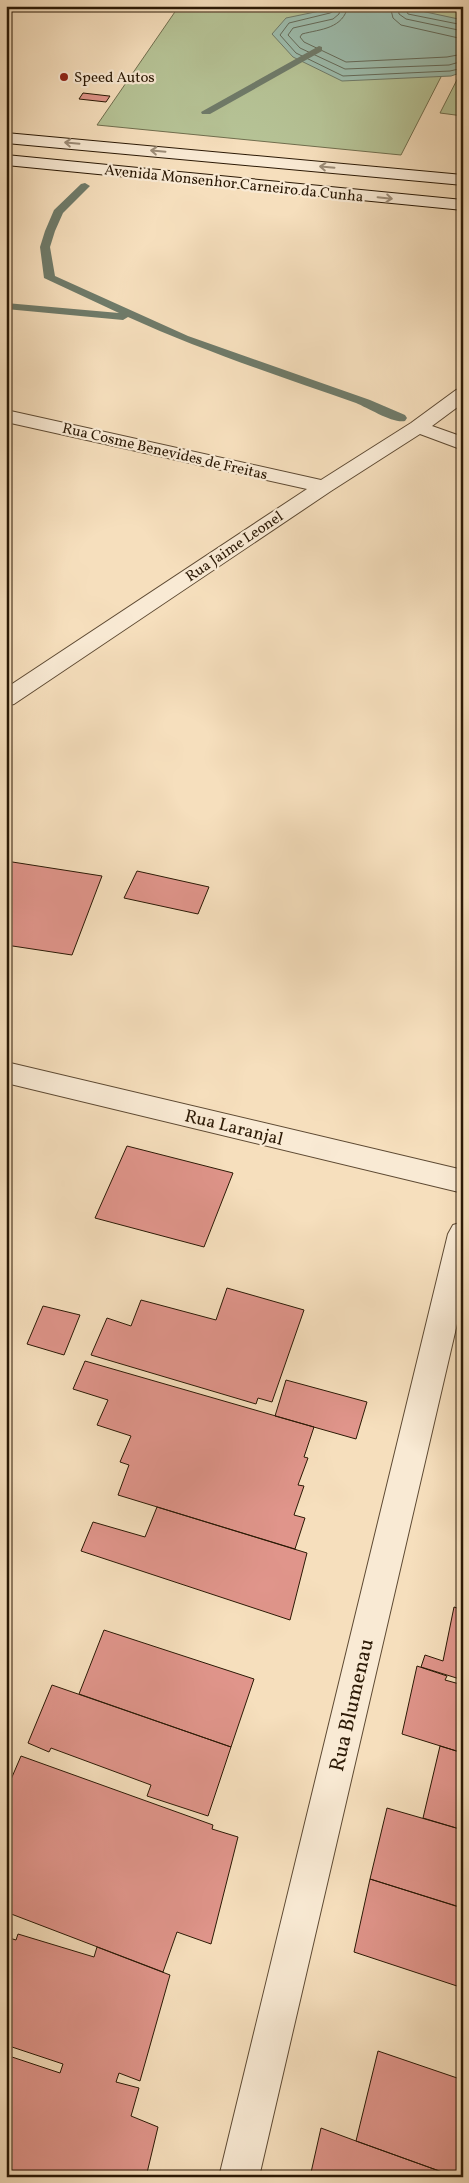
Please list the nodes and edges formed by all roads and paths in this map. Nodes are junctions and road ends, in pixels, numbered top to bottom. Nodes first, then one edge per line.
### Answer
1 (6, 138) edge
2 (6, 160) edge
3 (463, 180) edge
4 (463, 205) edge
5 (463, 394) edge
6 (6, 416) edge
7 (418, 427) junction
8 (463, 444) edge
9 (324, 487) junction
10 (6, 698) edge
11 (6, 1072) edge
12 (463, 1182) edge
13 (463, 1234) edge
14 (239, 2177) edge

3 -> 1 street, Avenida Monsenhor Carneiro da Cunha
2 -> 4 street, Avenida Monsenhor Carneiro da Cunha
5 - 7 street, Rua Jaime Leonel
6 - 9 street, Rua Cosme Benevides de Freitas
7 - 8 street
7 - 9 street, Rua Jaime Leonel
9 - 10 street, Rua Jaime Leonel
11 - 12 street, Rua Laranjal
13 - 14 street, Rua Blumenau

